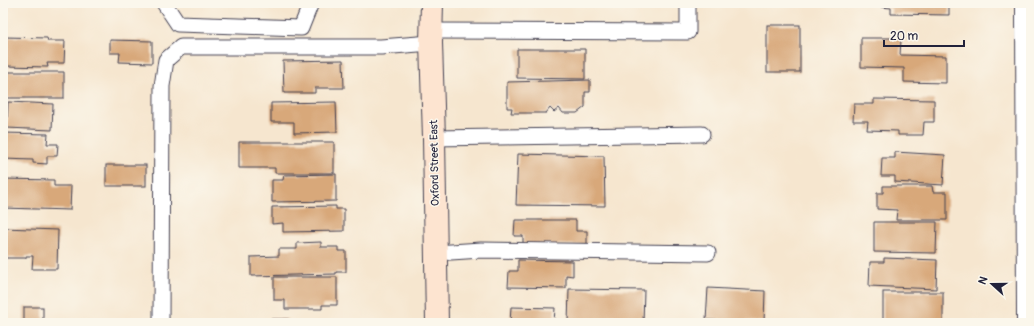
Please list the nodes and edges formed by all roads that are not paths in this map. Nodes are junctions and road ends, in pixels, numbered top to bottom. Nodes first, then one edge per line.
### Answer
1 (164, 3) edge
2 (311, 3) edge
3 (432, 3) edge
4 (688, 3) edge
5 (1027, 3) edge
6 (431, 37) junction
7 (702, 134) dead end
8 (434, 138) junction
9 (436, 253) junction
10 (708, 253) dead end
11 (161, 323) edge
12 (437, 323) edge
13 (1028, 323) edge

1 - 2 lane
3 - 6 main road, Oxford Street East
4 - 6 lane
5 - 13 street
6 - 8 main road, Oxford Street East
6 - 11 lane
7 - 8 lane
8 - 9 main road, Oxford Street East
9 - 10 lane
9 - 12 main road, Oxford Street East

